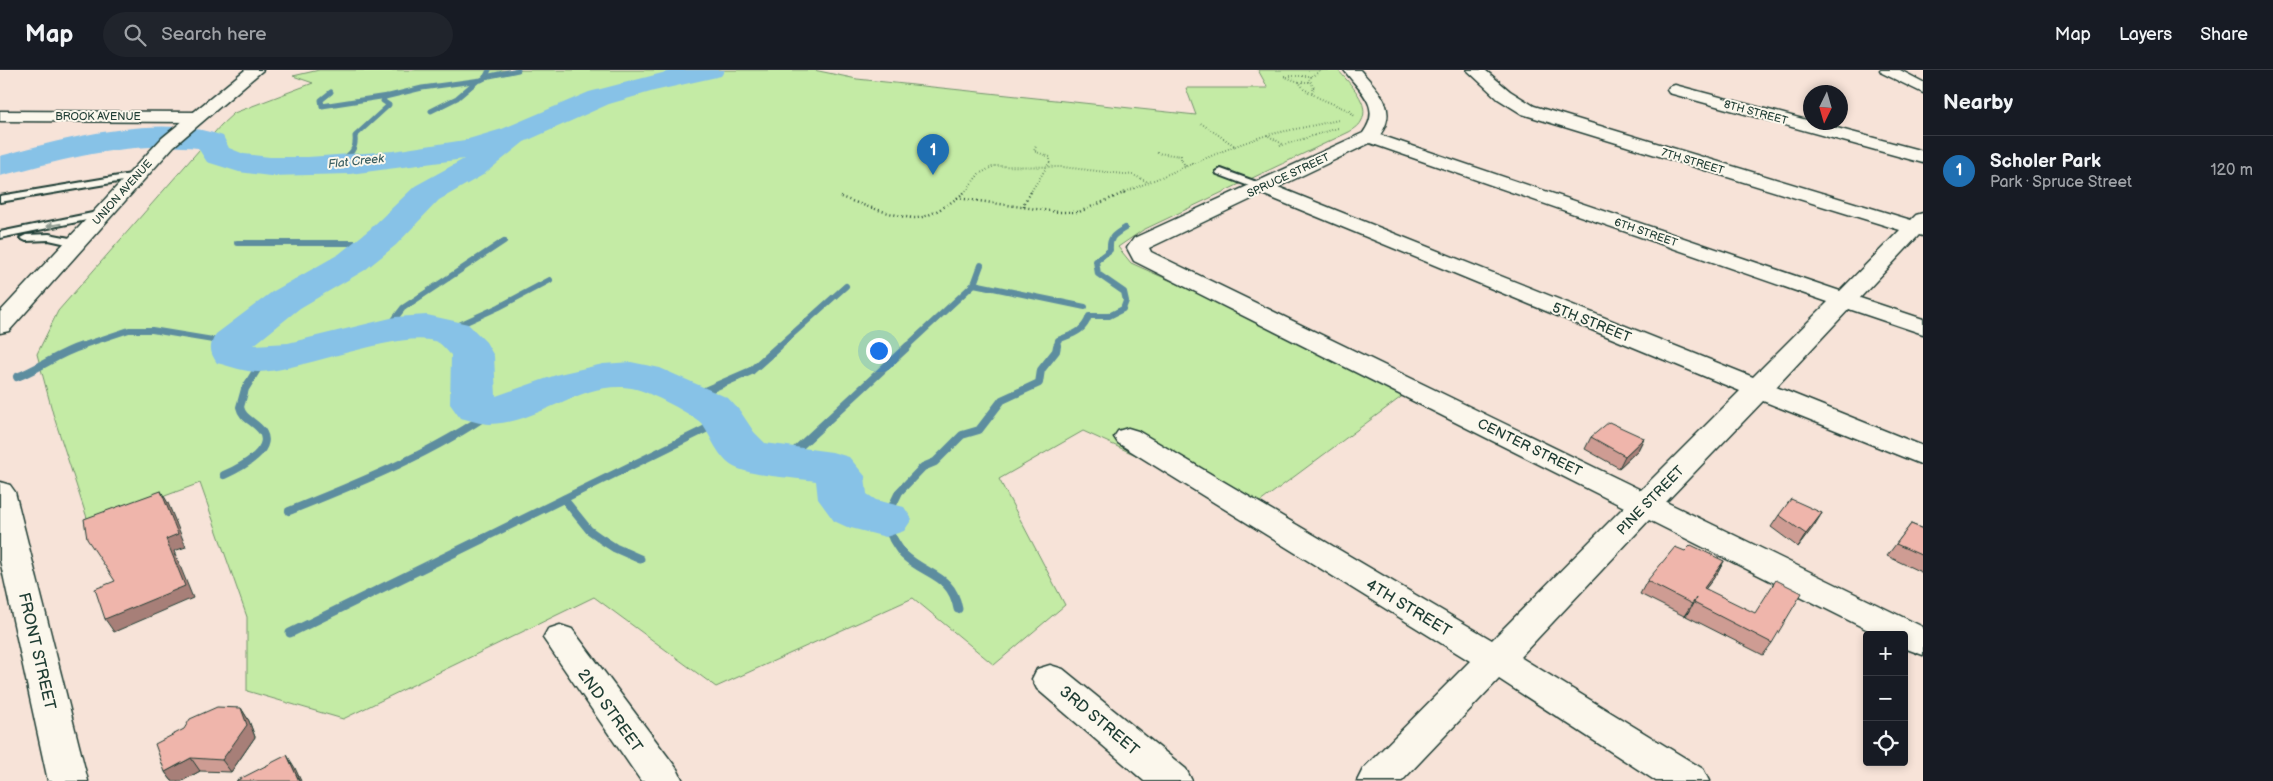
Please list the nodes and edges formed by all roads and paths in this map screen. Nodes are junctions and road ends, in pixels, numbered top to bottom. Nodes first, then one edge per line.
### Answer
1 (256, 70) edge
2 (1322, 70) edge
3 (1352, 70) edge
4 (1475, 70) edge
5 (1888, 70) edge
6 (1312, 76) junction
7 (1923, 77) edge
8 (1904, 78) junction
9 (1298, 82) junction
10 (1310, 82) junction
11 (1923, 88) edge
12 (1675, 90) dead end
13 (1312, 93) junction
14 (0, 116) edge
15 (193, 120) junction
16 (1339, 120) dead end
17 (1354, 120) dead end
18 (1199, 122) dead end
19 (1343, 126) dead end
20 (1267, 135) junction
21 (1370, 137) junction
22 (1284, 145) junction
23 (1036, 146) dead end
24 (1235, 146) junction
25 (1280, 146) dead end
26 (1181, 152) dead end
27 (1157, 153) dead end
28 (1181, 156) junction
29 (1923, 157) edge
30 (1186, 166) junction
31 (1046, 167) junction
32 (1221, 172) dead end
33 (137, 176) junction
34 (1148, 183) junction
35 (1260, 188) junction
36 (842, 197) dead end
37 (957, 198) junction
38 (0, 199) edge
39 (1024, 207) junction
40 (102, 214) junction
41 (1920, 226) edge
42 (0, 235) edge
43 (76, 242) junction
44 (0, 243) edge
45 (1138, 251) joint
46 (1844, 299) junction
47 (0, 326) edge
48 (1923, 326) edge
49 (1757, 389) junction
50 (1128, 437) dead end
51 (1923, 456) edge
52 (0, 492) edge
53 (1646, 505) junction
54 (560, 638) dead end
55 (1923, 642) edge
56 (1495, 659) junction
57 (1050, 679) dead end
58 (68, 781) edge
59 (663, 781) edge
60 (1172, 781) edge
61 (1377, 781) edge
62 (1689, 781) edge

1 - 15 street, UNION AVENUE
2 - 6 path
3 - 21 street
4 - 41 street, 7TH STREET
5 - 8 street
6 - 9 path
6 - 10 path
7 - 8 street
8 - 11 street
9 - 10 path
9 - 13 path
10 - 13 path
12 - 29 street, 8TH STREET
13 - 17 path
14 - 15 street, BROOK AVENUE
15 - 33 street, UNION AVENUE
16 - 20 path
18 - 24 path
19 - 22 path
20 - 22 path
20 - 24 path
21 - 35 street, SPRUCE STREET
21 - 46 street, 6TH STREET
22 - 25 path
23 - 31 path
24 - 30 path
26 - 28 path
27 - 28 path
28 - 30 path
30 - 34 path
31 - 34 path
31 - 37 path
31 - 39 path
32 - 35 lane
33 - 38 lane
33 - 40 street, UNION AVENUE
34 - 39 path
35 - 45 street, SPRUCE STREET
35 - 49 street, 5TH STREET
36 - 37 path
37 - 39 path
40 -> 42 lane
40 - 43 street, UNION AVENUE
41 - 46 street, PINE STREET
43 - 44 lane
43 - 47 street, UNION AVENUE
45 - 53 street, CENTER STREET
46 - 48 street, 6TH STREET
46 - 49 street, PINE STREET
49 - 51 street, 5TH STREET
49 - 53 street, PINE STREET
50 - 56 street, 4TH STREET
52 - 58 street, FRONT STREET
53 - 55 street, CENTER STREET
53 - 56 street, PINE STREET
54 - 59 street, 2ND STREET
56 - 61 street, PINE STREET
56 - 62 street, 4TH STREET
57 - 60 street, 3RD STREET

